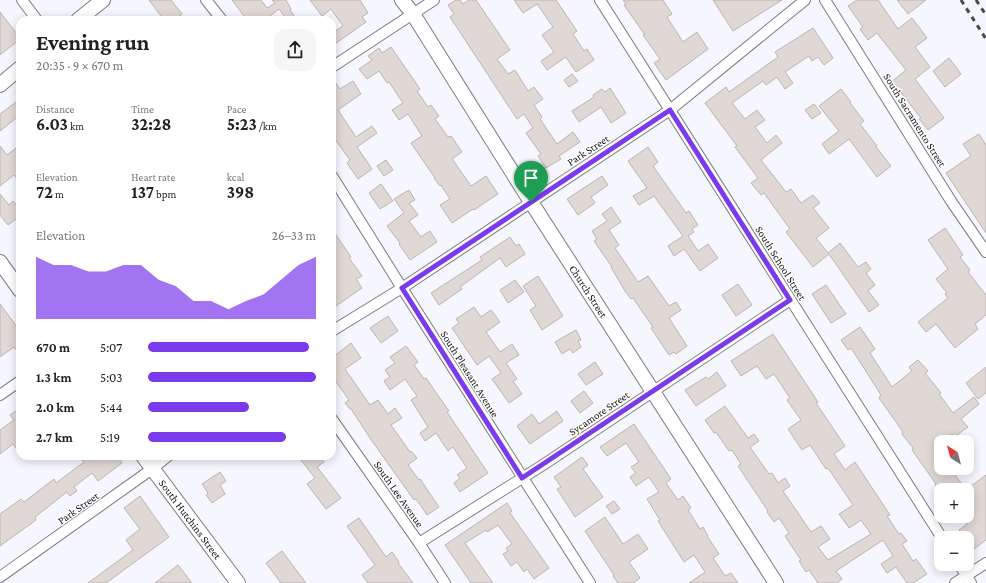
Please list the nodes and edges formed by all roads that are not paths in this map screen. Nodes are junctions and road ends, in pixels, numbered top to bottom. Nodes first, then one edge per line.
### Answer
1 (22, 0) edge
2 (103, 0) edge
3 (206, 0) edge
4 (402, 0) edge
5 (434, 0) edge
6 (600, 0) edge
7 (806, 0) edge
8 (825, 0) edge
9 (413, 14) junction
10 (34, 16) edge
11 (83, 16) edge
12 (219, 16) edge
13 (336, 64) edge
14 (16, 71) edge
15 (0, 85) edge
16 (670, 110) junction
17 (336, 182) edge
18 (531, 202) junction
19 (986, 252) edge
20 (0, 262) edge
21 (16, 284) edge
22 (402, 288) junction
23 (790, 300) junction
24 (336, 328) edge
25 (16, 384) edge
26 (654, 391) junction
27 (0, 395) edge
28 (336, 426) edge
29 (146, 460) edge
30 (163, 460) edge
31 (152, 469) junction
32 (522, 478) junction
33 (938, 531) edge
34 (419, 543) junction
35 (986, 564) edge
36 (0, 577) edge
37 (969, 579) edge
38 (238, 583) edge
39 (445, 583) edge
40 (590, 583) edge
41 (776, 583) edge
42 (955, 583) edge

1 - 10 street
2 - 11 street
3 - 12 street
4 - 9 street, Church Street
5 - 9 street
6 - 16 street, South School Street
7 - 16 street, Park Street
8 - 19 street, South Sacramento Street
9 - 13 street
9 - 18 street, Church Street
14 - 15 street
16 - 18 street, Park Street
16 - 23 street, South School Street
17 - 22 street, South Pleasant Avenue
18 - 22 street, Park Street
18 - 26 street, Church Street
20 - 21 street
22 - 24 street, Park Street
22 - 32 street, South Pleasant Avenue
23 - 26 street, Sycamore Street
23 - 33 street, South School Street
25 - 27 street
26 - 32 street, Sycamore Street
26 - 41 street, Church Street
28 - 34 street, South Lee Avenue
29 - 31 street, South Hutchins Street
30 - 31 street, Park Street
31 - 36 street, Park Street
31 - 38 street, South Hutchins Street
32 - 34 street, Sycamore Street
32 - 40 street, South Pleasant Avenue
34 - 39 street, South Lee Avenue
35 - 37 street
37 - 42 street

